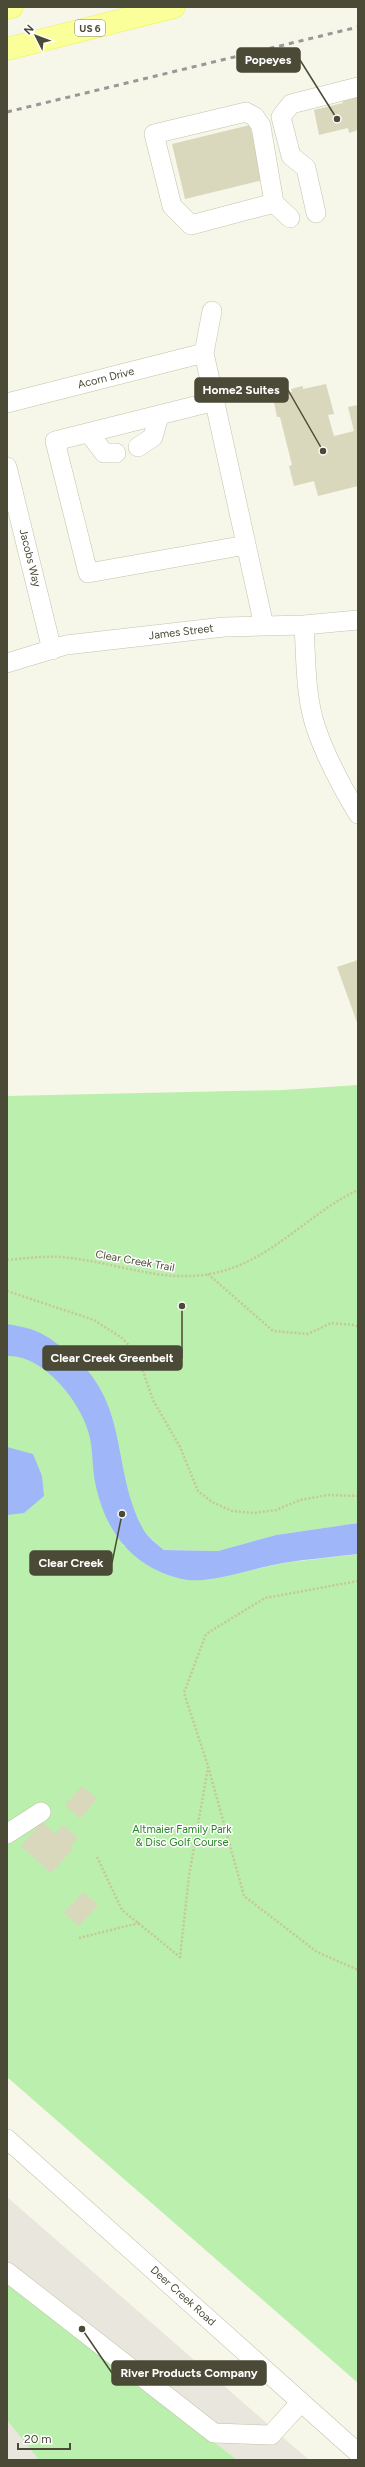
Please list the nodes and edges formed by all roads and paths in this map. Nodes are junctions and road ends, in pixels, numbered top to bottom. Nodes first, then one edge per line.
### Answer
1 (12, 7) edge
2 (174, 7) edge
3 (7, 8) edge
4 (7, 49) edge
5 (358, 87) edge
6 (274, 203) junction
7 (316, 213) dead end
8 (290, 218) dead end
9 (212, 311) dead end
10 (204, 353) junction
11 (215, 402) junction
12 (7, 403) edge
13 (159, 416) junction
14 (89, 433) junction
15 (138, 447) dead end
16 (116, 453) dead end
17 (7, 467) edge
18 (246, 545) junction
19 (358, 620) edge
20 (304, 625) junction
21 (264, 626) junction
22 (52, 650) junction
23 (7, 663) edge
24 (358, 814) edge
25 (358, 1190) edge
26 (7, 1260) edge
27 (207, 1274) junction
28 (7, 1291) edge
29 (358, 1327) edge
30 (358, 1496) edge
31 (358, 1581) edge
32 (208, 1766) junction
33 (41, 1812) dead end
34 (7, 1834) edge
35 (97, 1857) dead end
36 (138, 1923) junction
37 (79, 1938) dead end
38 (358, 1970) edge
39 (7, 2139) edge
40 (7, 2272) edge
41 (301, 2402) junction
42 (358, 2453) edge

1 - 3 main road
2 - 4 main road, US 6
5 - 7 street
6 - 6 street
6 - 8 street
9 - 10 street
10 - 11 street
10 - 12 street, Acorn Drive
11 - 13 street
11 - 18 street
13 - 14 street
13 - 15 street
14 - 16 street
14 - 18 street
17 - 22 street, Jacobs Way
18 - 21 street
19 - 20 street, James Street
20 - 21 street, James Street
20 - 24 street
21 - 22 street, James Street
22 - 23 street, James Street
25 - 27 path, Clear Creek Trail
26 - 27 path, Clear Creek Trail
27 - 29 path
28 - 30 path
31 - 32 path
32 - 36 path
32 - 38 path
33 - 34 street
35 - 36 path
36 - 37 path
39 - 41 street, Deer Creek Road
40 - 41 street
41 - 42 street, Deer Creek Road

